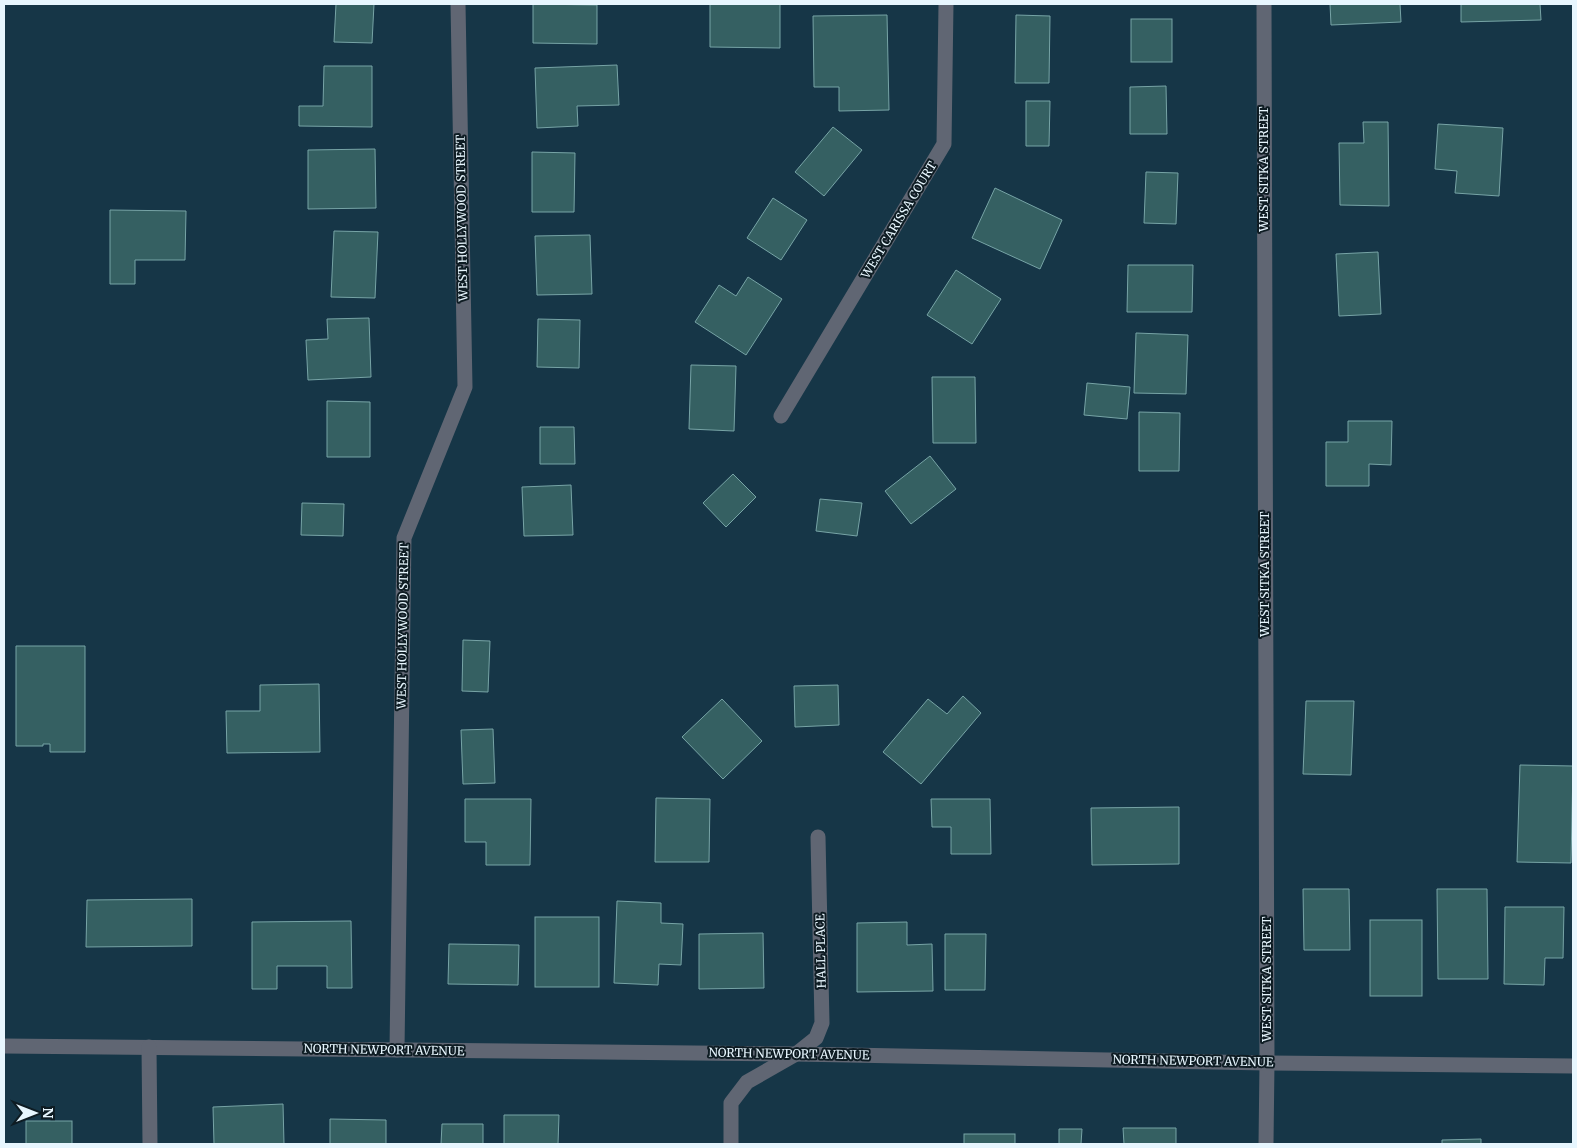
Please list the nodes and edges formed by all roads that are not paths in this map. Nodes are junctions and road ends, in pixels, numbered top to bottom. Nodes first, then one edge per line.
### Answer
1 (458, 4) edge
2 (946, 4) edge
3 (1264, 4) edge
4 (781, 416) dead end
5 (818, 838) dead end
6 (4, 1046) edge
7 (150, 1047) junction
8 (397, 1050) junction
9 (796, 1054) junction
10 (1267, 1063) junction
11 (1573, 1066) edge
12 (150, 1144) edge
13 (731, 1144) edge
14 (1266, 1144) edge

1 - 8 street, WEST HOLLYWOOD STREET
2 - 4 street, WEST CARISSA COURT
3 - 10 street, WEST SITKA STREET
5 - 9 street, HALL PLACE
6 - 7 street, NORTH NEWPORT AVENUE
7 - 8 street, NORTH NEWPORT AVENUE
7 - 12 street
8 - 9 street, NORTH NEWPORT AVENUE
9 - 10 street, NORTH NEWPORT AVENUE
9 - 13 street, HALL PLACE
10 - 11 street, NORTH NEWPORT AVENUE
10 - 14 street, WEST SITKA STREET

